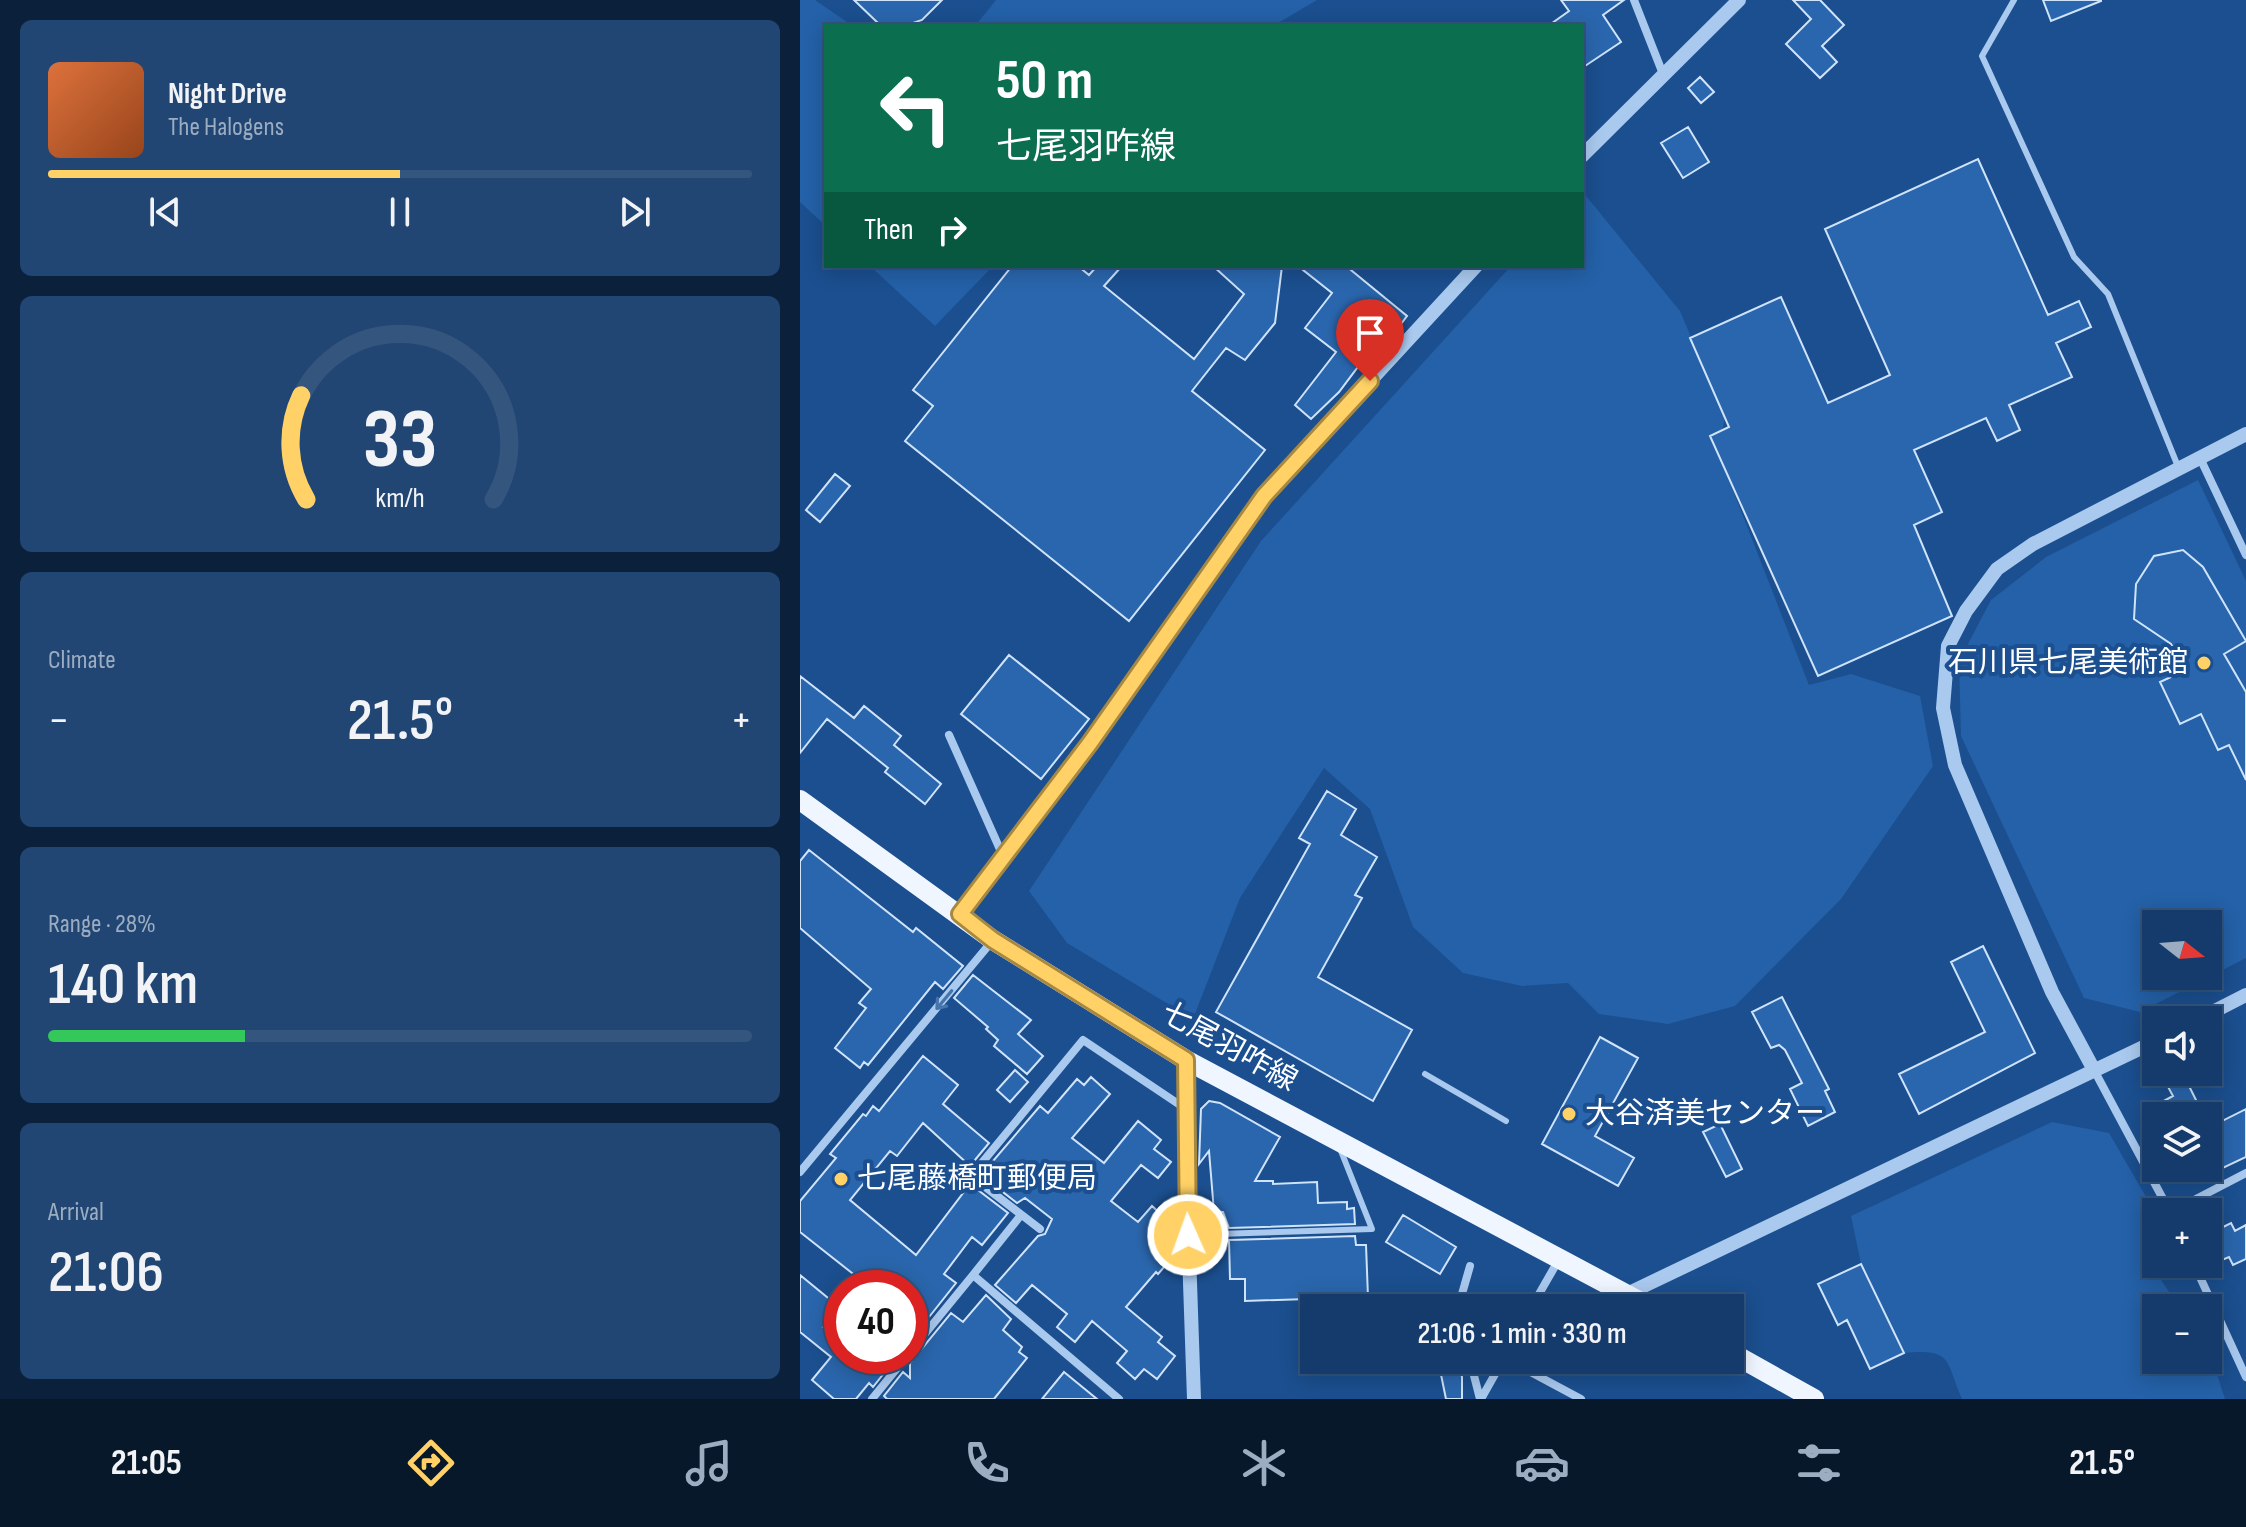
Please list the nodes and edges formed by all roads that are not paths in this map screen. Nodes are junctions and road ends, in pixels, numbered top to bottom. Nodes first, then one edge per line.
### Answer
1 (1634, 0) edge
2 (2014, 0) edge
3 (1732, 3) edge
4 (1663, 74) junction
5 (1584, 154) edge
6 (1474, 268) edge
7 (2246, 434) edge
8 (2200, 458) junction
9 (2179, 469) junction
10 (2246, 555) edge
11 (949, 735) dead end
12 (800, 800) edge
13 (1003, 856) junction
14 (960, 914) junction
15 (993, 940) junction
16 (2246, 995) edge
17 (2222, 1007) edge
18 (2142, 1048) edge
19 (1186, 1060) junction
20 (2094, 1070) junction
21 (1425, 1074) dead end
22 (1184, 1108) junction
23 (1506, 1121) dead end
24 (1337, 1142) junction
25 (800, 1172) edge
26 (2246, 1173) edge
27 (2163, 1198) edge
28 (2197, 1198) edge
29 (1021, 1215) junction
30 (1040, 1229) dead end
31 (1188, 1235) junction
32 (1560, 1256) junction
33 (1470, 1266) dead end
34 (973, 1275) junction
35 (2200, 1278) edge
36 (1462, 1294) edge
37 (1539, 1294) edge
38 (1627, 1294) joint
39 (928, 1330) edge
40 (2246, 1351) edge
41 (2236, 1356) junction
42 (1744, 1360) edge
43 (892, 1374) edge
44 (1474, 1374) edge
45 (1496, 1374) edge
46 (1532, 1374) edge
47 (2246, 1377) edge
48 (872, 1399) edge
49 (1119, 1399) edge
50 (1194, 1399) edge
51 (1480, 1399) edge
52 (1581, 1399) edge
53 (1814, 1399) edge

1 - 4 street
2 - 9 lane
3 - 4 street
4 - 5 street
6 - 13 street
7 - 8 street
8 - 9 street
8 - 10 street
9 - 20 street
11 - 13 street
12 - 14 main road, 七尾羽咋線
13 - 14 street
14 - 15 main road, 七尾羽咋線
15 - 19 main road, 七尾羽咋線
15 -> 25 street
16 - 17 street
18 - 20 street
19 - 22 street
19 - 24 main road, 七尾羽咋線
20 - 27 street
20 - 38 street
21 - 23 lane
22 - 29 street
22 - 31 street
24 - 31 lane
24 - 32 main road, 七尾羽咋線
26 - 28 street
29 - 30 street
29 - 34 street
31 - 50 street
32 - 37 street
32 - 38 main road, 七尾羽咋線
33 - 36 street
34 - 39 street
34 - 49 street
35 - 41 street
40 - 41 street
41 - 47 street
42 - 53 main road
43 - 48 street
44 - 51 street
45 - 51 street
46 - 52 street

